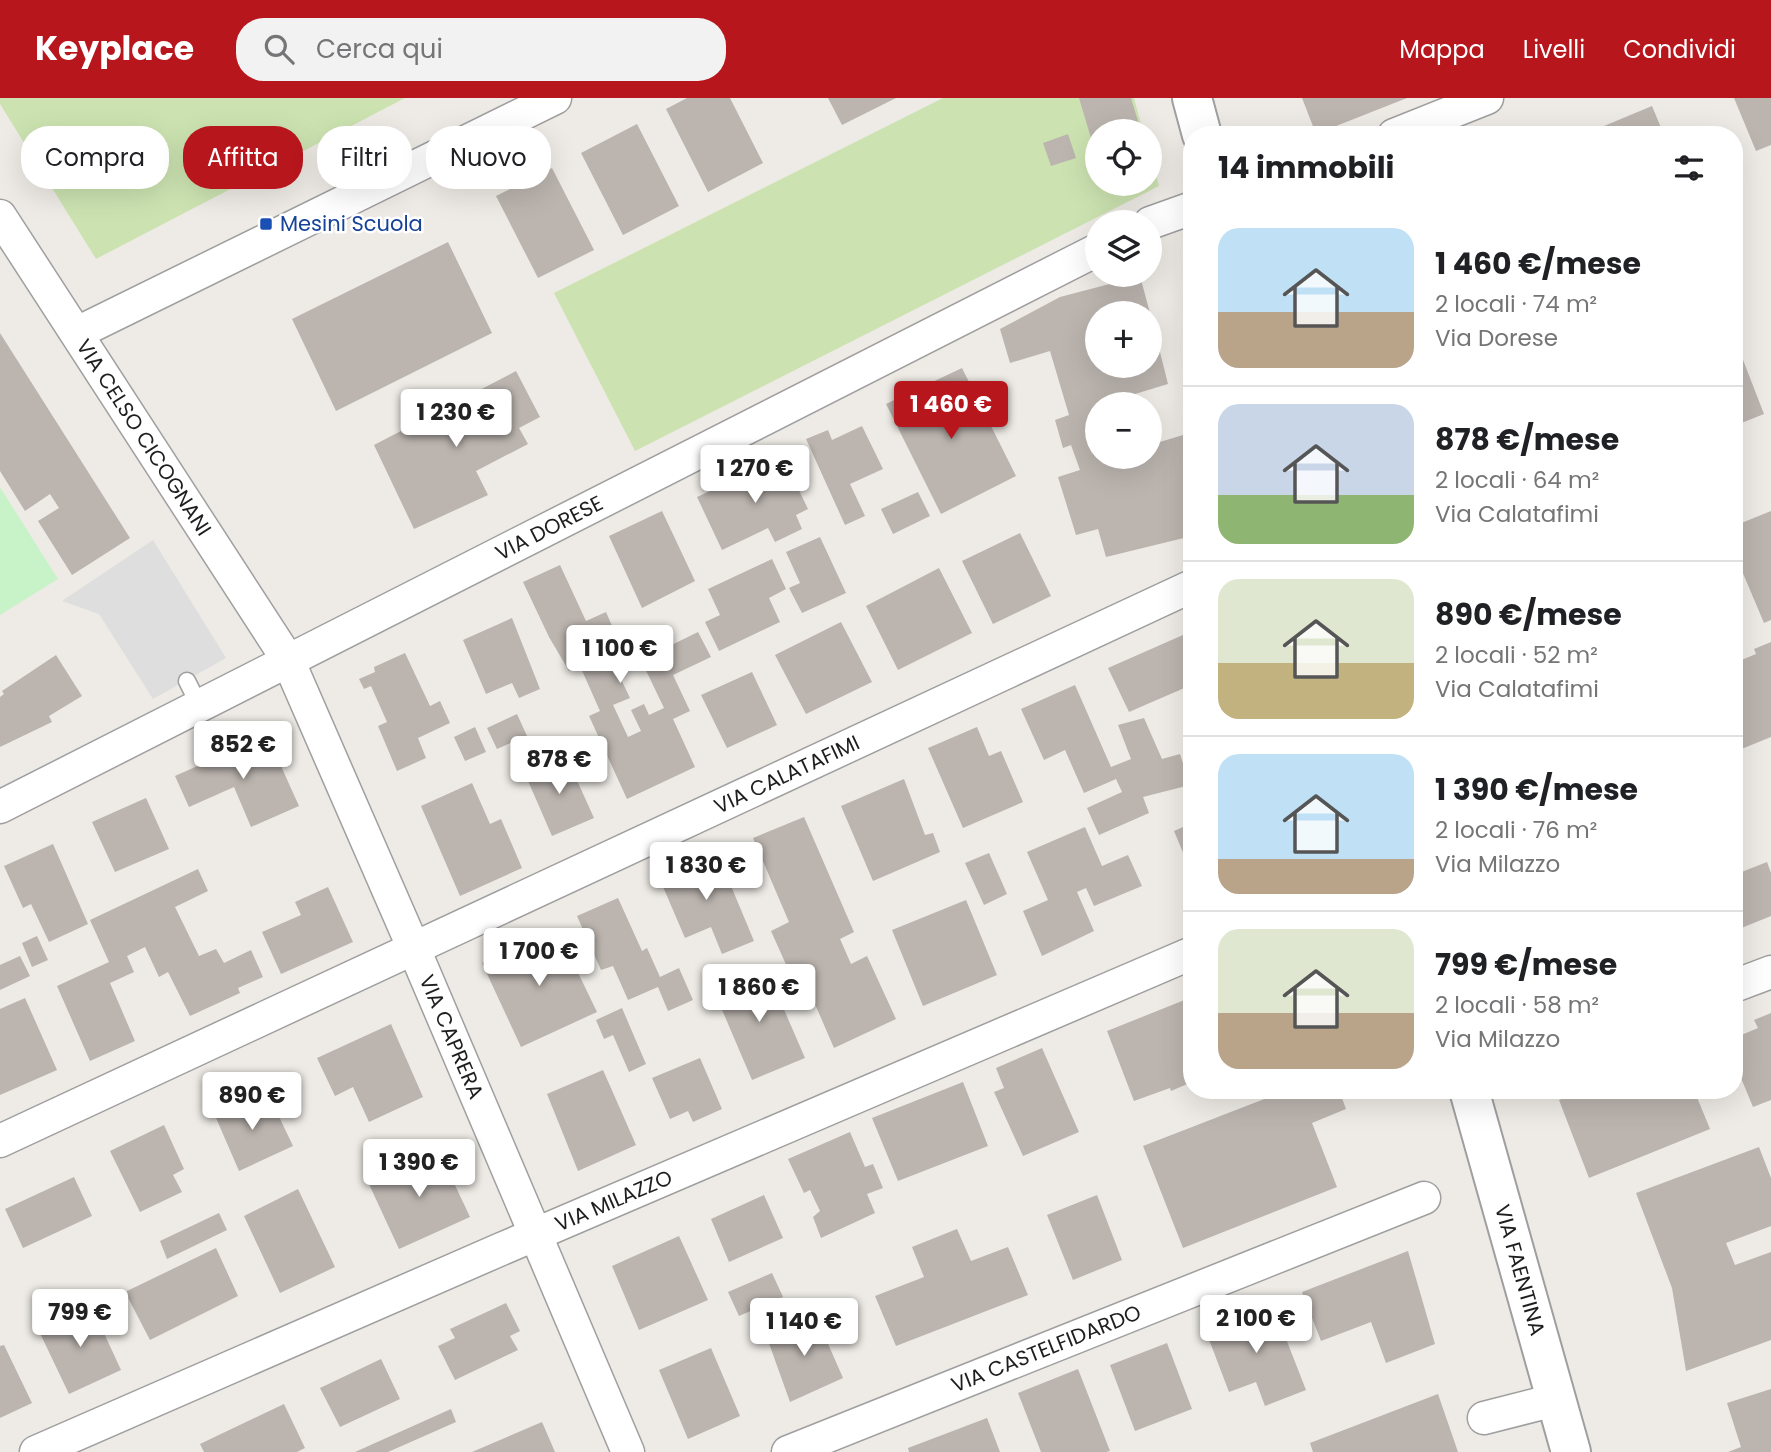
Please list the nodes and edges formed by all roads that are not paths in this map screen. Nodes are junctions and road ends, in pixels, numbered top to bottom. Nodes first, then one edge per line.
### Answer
1 (555, 98) edge
2 (1192, 98) edge
3 (1488, 98) edge
4 (1200, 126) edge
5 (1417, 126) edge
6 (1183, 211) edge
7 (0, 216) edge
8 (1162, 219) edge
9 (1085, 256) edge
10 (77, 333) junction
11 (1183, 590) edge
12 (288, 660) junction
13 (0, 807) edge
14 (414, 949) junction
15 (1183, 957) edge
16 (1771, 972) edge
17 (1743, 983) edge
18 (1473, 1099) edge
19 (0, 1141) edge
20 (1424, 1198) dead end
21 (535, 1235) junction
22 (1555, 1400) junction
23 (1483, 1418) dead end
24 (36, 1452) edge
25 (628, 1452) edge
26 (788, 1452) edge
27 (1571, 1452) edge

1 - 10 street
2 - 4 street
3 - 5 street
6 - 8 street
7 - 10 street, VIA CELSO CICOGNANI
9 - 12 street, VIA DORESE
10 - 12 street, VIA CELSO CICOGNANI
11 - 14 street, VIA CALATAFIMI
12 - 13 street, VIA DORESE
12 - 14 street, VIA CAPRERA
14 - 19 street, VIA CALATAFIMI
14 - 21 street, VIA CAPRERA
15 - 21 street, VIA MILAZZO
16 - 17 street
18 - 22 street, VIA FAENTINA
20 - 26 street, VIA CASTELFIDARDO
21 - 24 street, VIA MILAZZO
21 - 25 street, VIA CAPRERA
22 - 23 street
22 - 27 street, VIA FAENTINA

